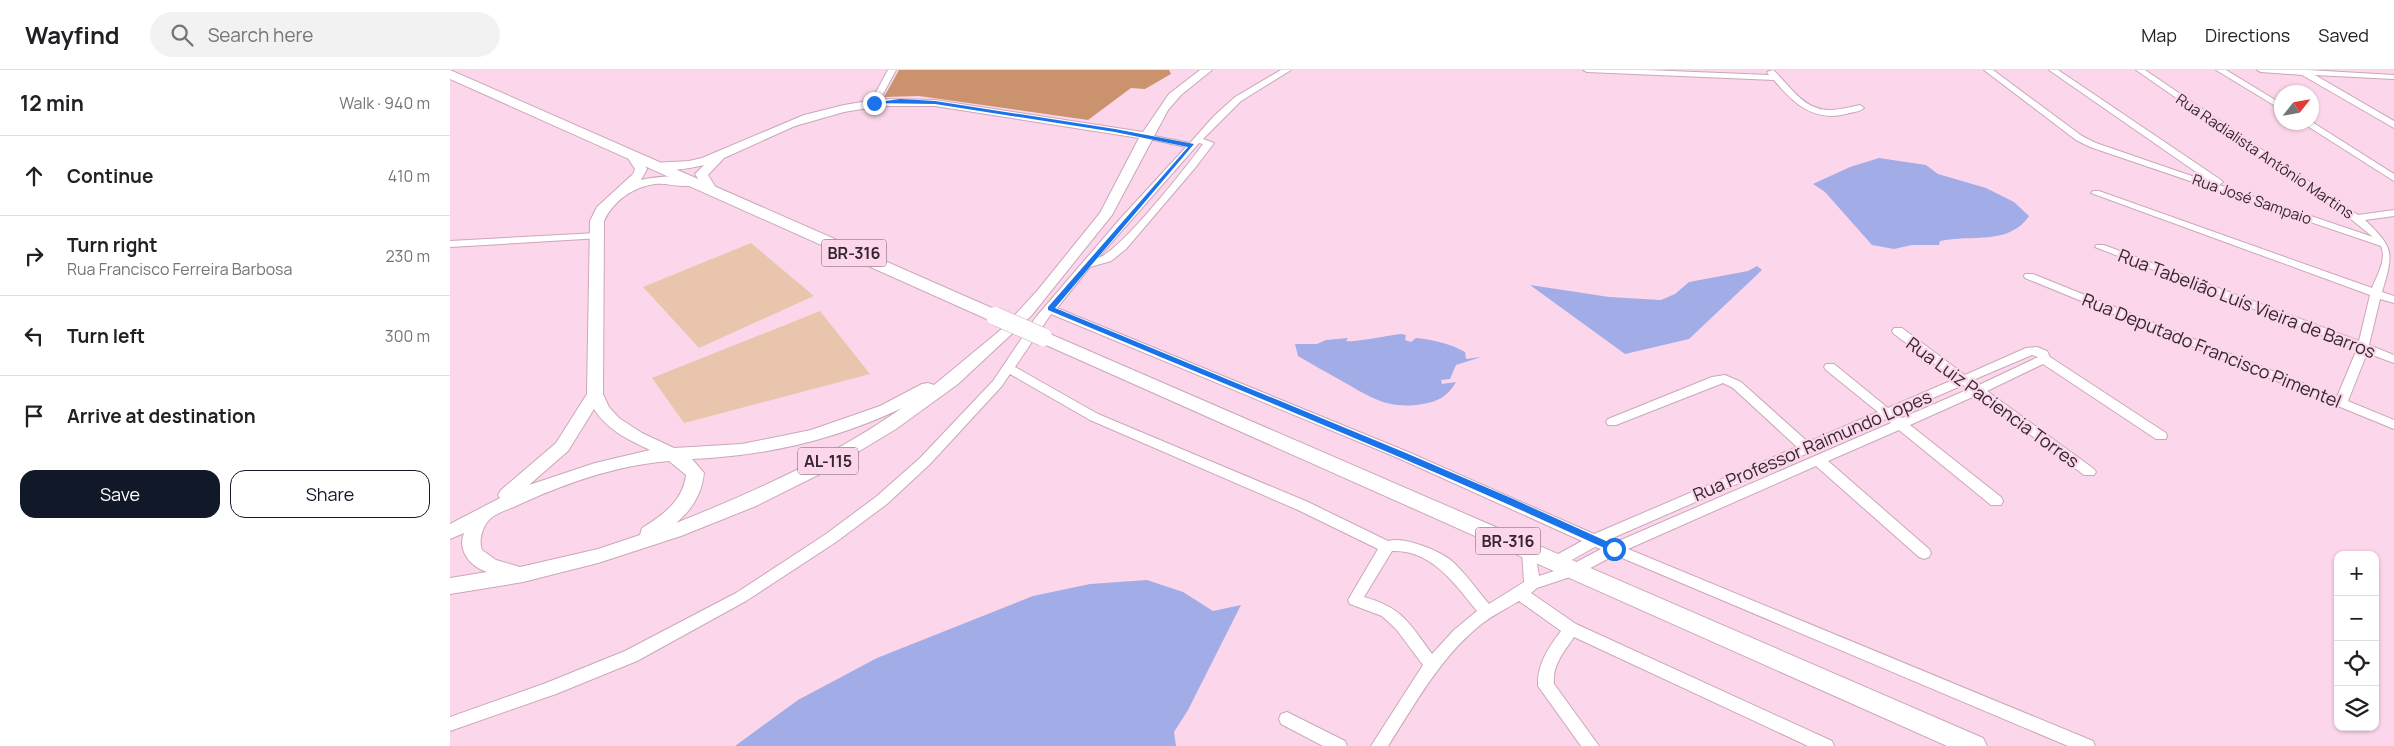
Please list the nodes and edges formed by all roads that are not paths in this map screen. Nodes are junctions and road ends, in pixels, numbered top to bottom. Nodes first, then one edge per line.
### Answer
1 (892, 70) edge
2 (1207, 70) edge
3 (1287, 70) edge
4 (1587, 70) edge
5 (1769, 70) edge
6 (1988, 70) edge
7 (2053, 70) edge
8 (2140, 70) edge
9 (2220, 70) edge
10 (2261, 70) edge
11 (2302, 71) edge
12 (450, 74) edge
13 (2393, 77) edge
14 (1777, 78) junction
15 (874, 103) junction
16 (2274, 103) edge
17 (1860, 108) dead end
18 (1162, 109) junction
19 (2394, 125) edge
20 (1115, 130) junction
21 (2317, 130) edge
22 (1148, 136) junction
23 (1195, 143) junction
24 (726, 154) junction
25 (632, 155) junction
26 (1133, 165) junction
27 (657, 166) junction
28 (2394, 178) edge
29 (691, 182) junction
30 (712, 191) junction
31 (619, 192) junction
32 (2232, 192) junction
33 (2096, 193) dead end
34 (2394, 214) edge
35 (2356, 218) junction
36 (596, 236) junction
37 (450, 244) edge
38 (2390, 246) edge
39 (2100, 247) dead end
40 (1087, 265) junction
41 (2030, 276) dead end
42 (2376, 293) junction
43 (2394, 300) edge
44 (1044, 322) junction
45 (1009, 331) junction
46 (1898, 331) dead end
47 (2363, 348) junction
48 (2044, 359) junction
49 (2394, 359) edge
50 (1008, 368) junction
51 (1830, 368) dead end
52 (1963, 380) junction
53 (1978, 390) junction
54 (595, 394) junction
55 (2341, 403) junction
56 (1886, 414) junction
57 (1612, 422) dead end
58 (1899, 424) junction
59 (2394, 425) edge
60 (2161, 436) dead end
61 (1806, 448) junction
62 (672, 454) junction
63 (1818, 460) junction
64 (2089, 472) dead end
65 (1996, 501) dead end
66 (485, 513) junction
67 (450, 532) edge
68 (1595, 540) junction
69 (622, 548) junction
70 (1387, 548) junction
71 (1614, 549) junction
72 (1529, 551) junction
73 (1924, 553) dead end
74 (1565, 566) junction
75 (525, 574) junction
76 (450, 586) edge
77 (1526, 589) junction
78 (1487, 612) junction
79 (1571, 629) junction
80 (1432, 665) junction
81 (1288, 719) dead end
82 (450, 724) edge
83 (1592, 745) edge
84 (1339, 746) edge
85 (1379, 746) edge
86 (1826, 746) edge
87 (1974, 746) edge
88 (2087, 746) edge

1 - 15 street
2 - 18 main road
3 - 23 street
4 - 14 street
5 - 14 street
6 - 32 street, Rua José Sampaio
7 - 32 street
8 - 35 street, Rua Radialista Antônio Martins
9 - 16 street
10 - 11 street
11 - 13 street
11 - 19 street
12 - 25 highway, BR-316
14 - 17 street
15 - 20 main road
15 - 24 main road
18 - 20 main road
18 - 22 main road
20 - 22 main road
20 - 26 main road
21 - 28 street
22 - 23 street
22 - 26 main road
23 - 40 street
23 - 40 street
24 - 27 main road
24 - 30 main road
25 - 27 highway, BR-316
25 - 31 main road
26 - 45 main road
27 - 29 highway, BR-316
29 - 30 highway, BR-316
29 - 31 main road
30 - 44 highway, BR-316, bridge
31 - 36 main road
32 - 38 street, Rua José Sampaio
33 - 42 street
34 - 35 street
35 - 38 street, Rua Radialista Antônio Martins
36 - 37 street
36 - 54 main road
38 - 42 street
39 - 47 street, Rua Tabelião Luís Vieira de Barros
40 - 44 street
41 - 55 street, Rua Deputado Francisco Pimentel
42 - 43 street
42 - 47 street
44 - 50 street
44 - 68 street
44 - 72 highway, BR-316
45 - 62 main road
45 - 69 main road, AL-115
46 - 52 street, Rua Luiz Paciencia Torres
47 - 49 street, Rua Tabelião Luís Vieira de Barros
47 - 55 street
48 - 52 street, Rua Professor Raimundo Lopes
48 - 53 street, Rua Professor Raimundo Lopes
48 - 60 street
50 - 70 street
50 - 82 street
51 - 56 street
52 - 53 street, Rua Luiz Paciencia Torres
52 - 56 street, Rua Professor Raimundo Lopes
53 - 58 street, Rua Professor Raimundo Lopes
53 - 64 street, Rua Luiz Paciencia Torres
54 - 62 main road
54 - 66 main road
55 - 59 street, Rua Deputado Francisco Pimentel
56 - 58 street
56 - 61 street, Rua Professor Raimundo Lopes
57 - 61 street
58 - 63 street, Rua Professor Raimundo Lopes
58 - 65 street
61 - 68 street, Rua Professor Raimundo Lopes
62 - 66 main road
62 - 69 main road
63 - 71 street, Rua Professor Raimundo Lopes
63 - 73 street
66 - 67 main road
66 - 75 main road
68 - 71 street
68 - 74 street, Rua Professor Raimundo Lopes
69 - 75 main road, AL-115
70 - 78 street
70 - 80 street
71 - 74 street, Rua Professor Raimundo Lopes
71 - 88 street
72 - 74 highway, BR-316
72 - 77 street
74 - 77 street
74 - 87 highway, BR-316
75 - 76 main road, AL-115
77 - 78 street
77 - 79 street
78 - 80 street
79 - 83 street
79 - 86 street
80 - 85 street
81 - 84 street

